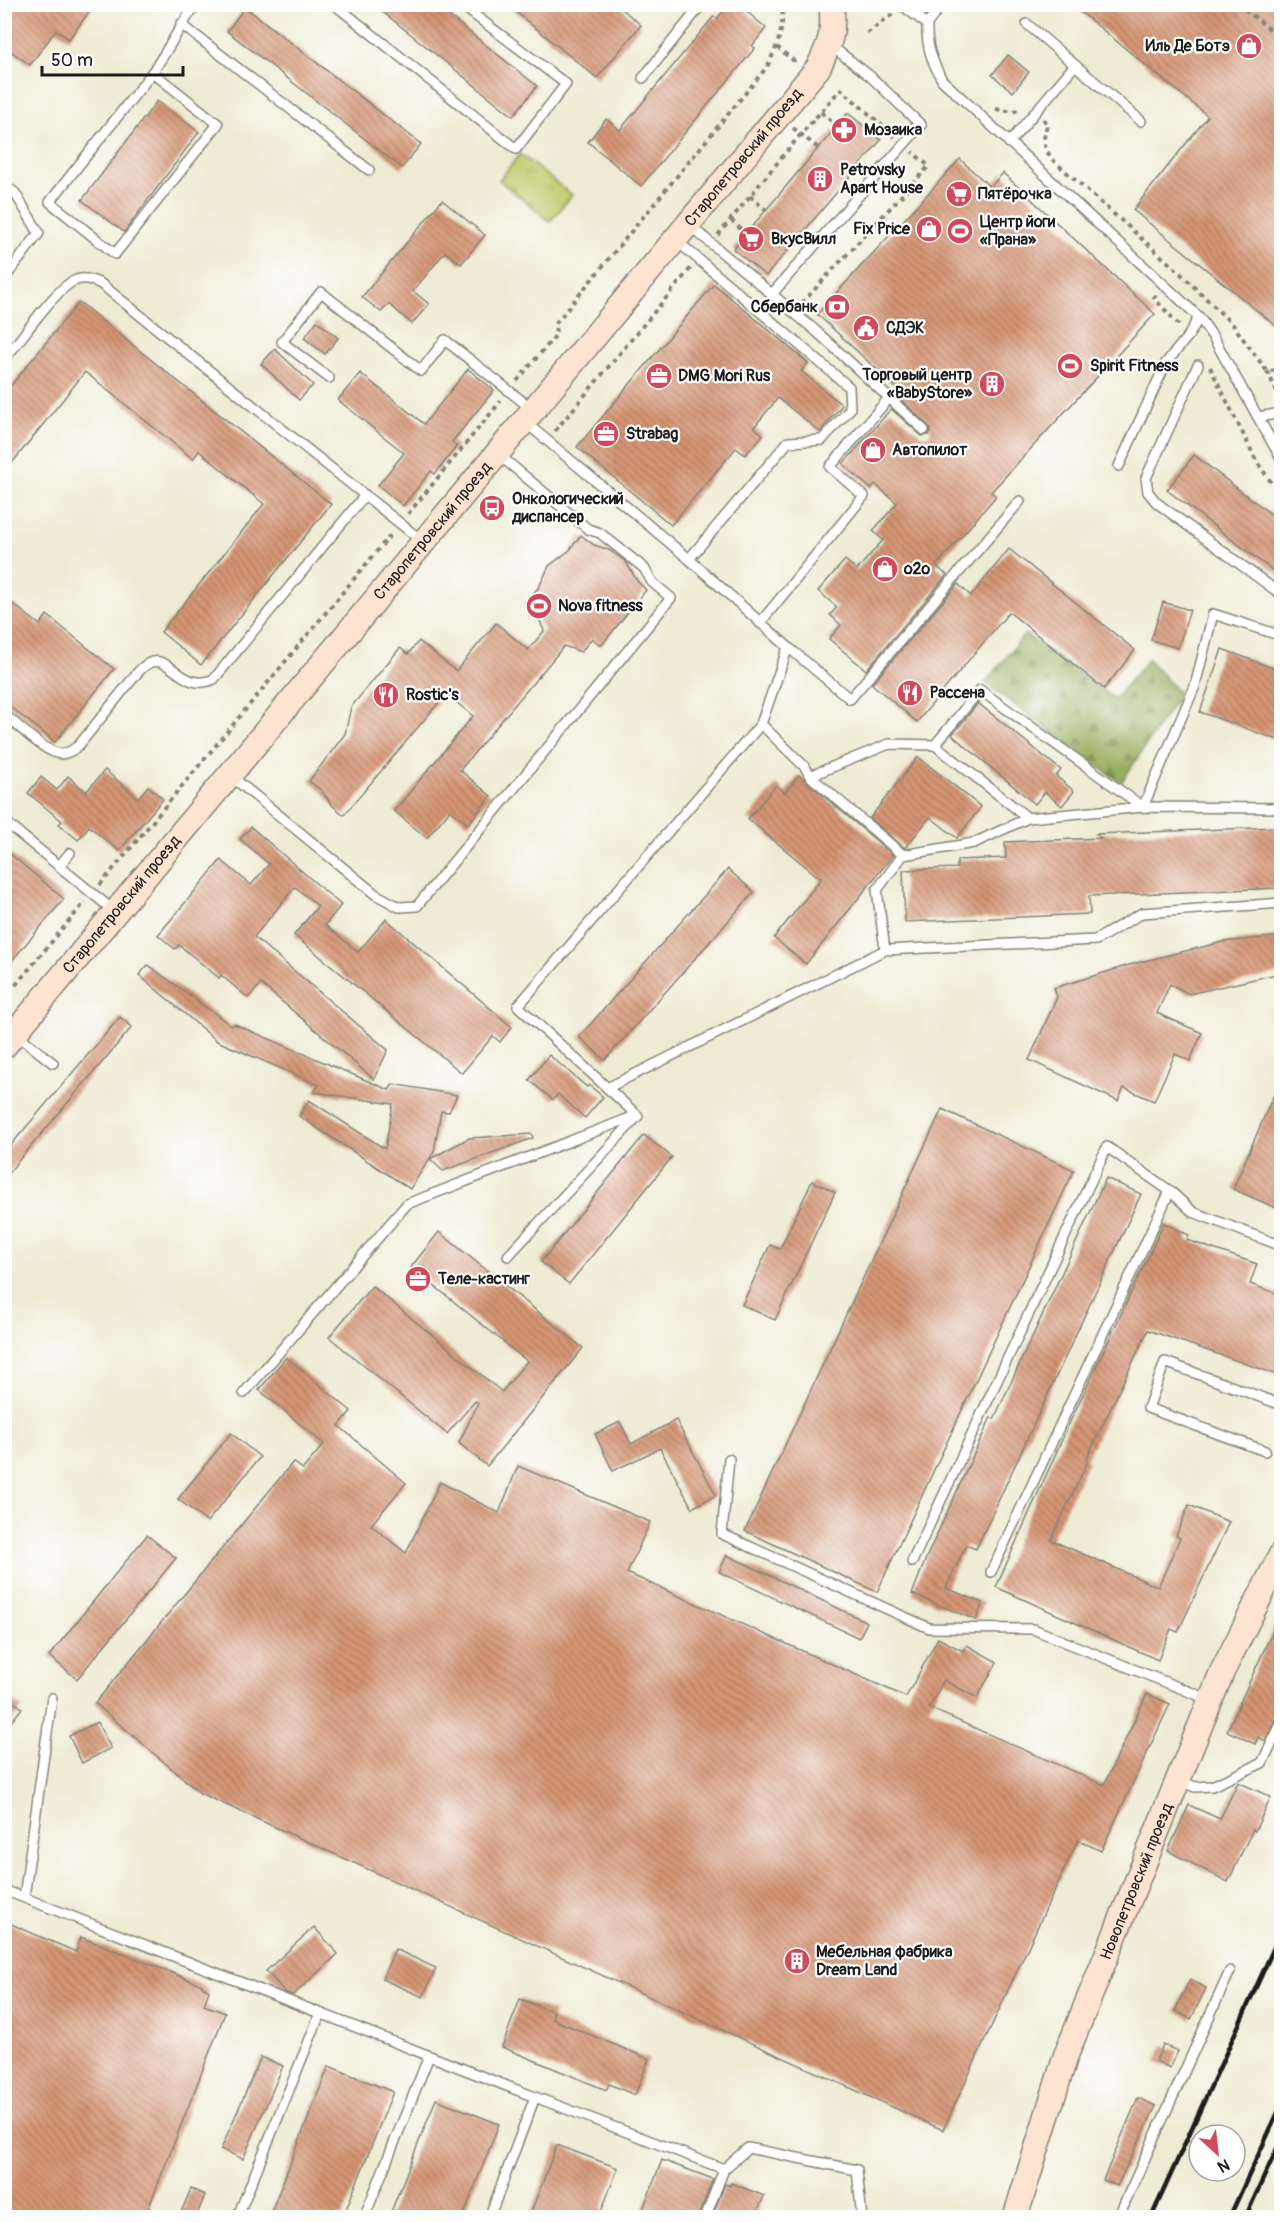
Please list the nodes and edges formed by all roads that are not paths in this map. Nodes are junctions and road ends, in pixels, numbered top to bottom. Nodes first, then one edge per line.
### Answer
1 (197, 4) edge
2 (334, 4) edge
3 (460, 4) edge
4 (702, 4) edge
5 (831, 4) edge
6 (927, 4) edge
7 (942, 4) edge
8 (901, 6) edge
9 (918, 16) junction
10 (181, 24) junction
11 (927, 24) junction
12 (1027, 24) dead end
13 (830, 45) junction
14 (1075, 65) junction
15 (152, 72) junction
16 (643, 78) dead end
17 (1141, 121) dead end
18 (1009, 143) junction
19 (369, 170) dead end
20 (4, 184) edge
21 (682, 232) junction
22 (4, 279) edge
23 (771, 295) junction
24 (1199, 317) junction
25 (4, 360) edge
26 (1198, 365) dead end
27 (329, 378) dead end
28 (889, 398) junction
29 (1281, 413) edge
30 (530, 416) junction
31 (1258, 417) junction
32 (924, 430) dead end
33 (498, 454) junction
34 (1281, 460) edge
35 (1119, 466) dead end
36 (364, 495) junction
37 (1020, 501) dead end
38 (424, 543) junction
39 (689, 559) junction
40 (1281, 595) edge
41 (760, 623) junction
42 (1281, 636) edge
43 (788, 647) junction
44 (4, 714) edge
45 (761, 724) junction
46 (935, 745) junction
47 (231, 776) junction
48 (810, 776) junction
49 (1143, 807) junction
50 (1281, 808) edge
51 (1028, 818) junction
52 (4, 821) edge
53 (70, 853) dead end
54 (903, 855) junction
55 (60, 865) junction
56 (1281, 903) edge
57 (116, 913) junction
58 (885, 950) junction
59 (10, 1040) edge
60 (53, 1063) dead end
61 (607, 1088) junction
62 (638, 1116) junction
63 (1170, 1191) junction
64 (1281, 1246) edge
65 (508, 1257) dead end
66 (244, 1393) dead end
67 (1281, 1405) edge
68 (1265, 1451) dead end
69 (729, 1459) dead end
70 (1281, 1553) edge
71 (912, 1562) dead end
72 (991, 1572) dead end
73 (52, 1698) dead end
74 (1210, 1700) junction
75 (1281, 1722) edge
76 (1178, 1780) junction
77 (4, 1890) edge
78 (24, 1897) junction
79 (1230, 1971) dead end
80 (320, 2014) junction
81 (429, 2056) junction
82 (535, 2097) junction
83 (724, 2169) junction
84 (237, 2217) edge
85 (364, 2217) edge
86 (489, 2217) edge
87 (705, 2217) edge
88 (862, 2217) edge
89 (1015, 2217) edge
90 (1115, 2217) edge

1 - 10 lane
2 - 3 lane
4 - 16 lane
5 - 13 street, Старопетровский проезд
6 - 9 lane
7 - 11 lane
8 - 9 lane
9 - 11 lane
10 - 15 lane
10 - 19 lane
11 - 18 lane
12 - 14 lane
13 - 21 street, Старопетровский проезд
13 - 23 lane
14 - 17 lane
14 - 18 lane
15 - 15 lane
18 - 24 lane
20 - 22 lane
21 - 23 lane
21 - 30 street, Старопетровский проезд
21 - 39 lane
23 - 28 lane
24 - 31 lane
24 - 35 lane
25 - 36 lane
26 - 40 lane
27 - 30 lane
28 - 32 lane
28 - 41 lane
29 - 31 lane
30 - 33 street, Старопетровский проезд
30 - 39 lane
31 - 34 lane
33 - 38 street, Старопетровский проезд
33 - 47 lane
36 - 38 lane
36 - 44 lane
37 - 43 lane
38 - 47 street, Старопетровский проезд
39 - 41 lane
41 - 43 lane
42 - 49 lane
43 - 45 lane
45 - 48 lane
45 - 61 lane
46 - 48 lane
46 - 49 lane
46 - 51 lane
47 - 57 street, Старопетровский проезд
48 - 54 lane
49 - 50 lane
49 - 51 lane
51 - 54 lane
52 - 55 lane
53 - 55 lane
54 - 58 lane
55 - 57 lane
56 - 58 lane
57 - 59 street, Старопетровский проезд
58 - 61 lane
59 - 60 lane
61 - 62 lane
62 - 65 lane
62 - 66 lane
63 - 64 lane
63 - 71 lane
63 - 72 lane
67 - 68 lane
69 - 74 lane
70 - 74 street, Новопетровский проезд
73 - 78 lane
74 - 76 street, Новопетровский проезд
75 - 76 lane
76 - 89 street, Новопетровский проезд
77 - 78 lane
78 - 80 lane
79 - 90 lane
80 - 81 lane
80 - 84 lane
81 - 82 lane
81 - 85 lane
82 - 83 lane
82 - 86 lane
83 - 87 lane
83 - 88 lane

